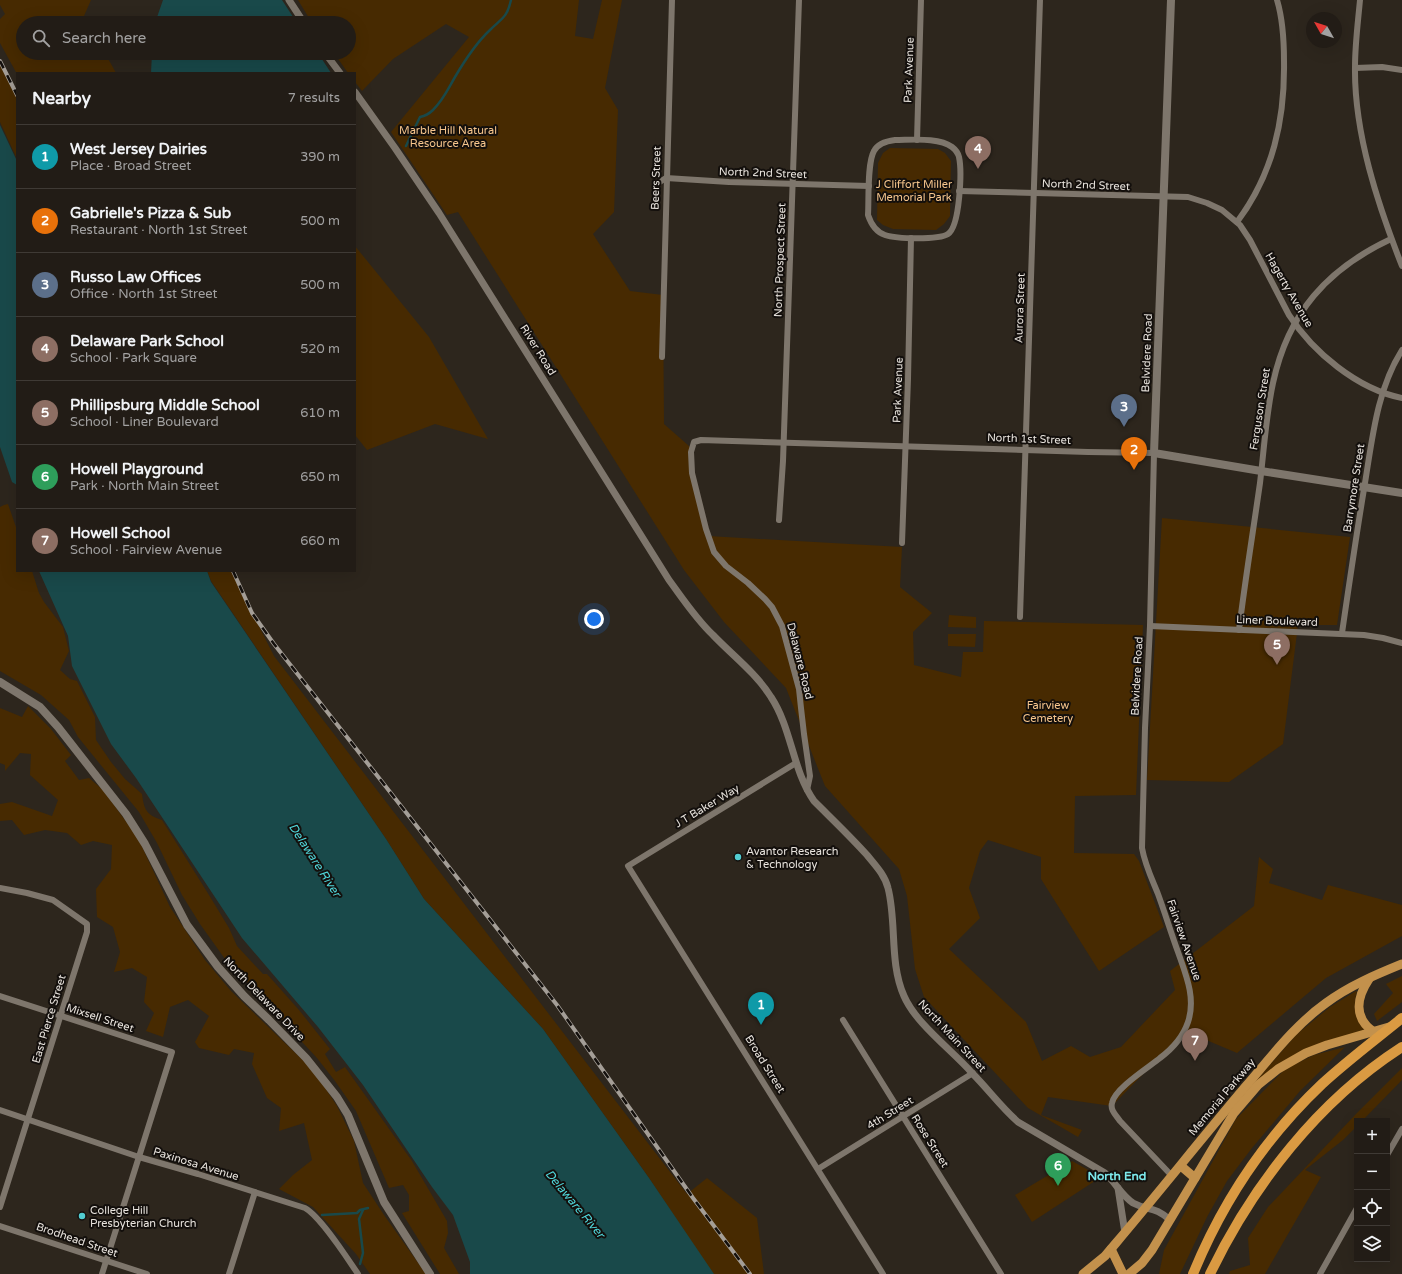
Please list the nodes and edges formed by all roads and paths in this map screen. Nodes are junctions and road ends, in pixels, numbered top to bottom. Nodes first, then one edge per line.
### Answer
1 (289, 0) edge
2 (672, 0) edge
3 (799, 0) edge
4 (921, 0) edge
5 (1040, 0) edge
6 (1171, 0) edge
7 (1277, 0) edge
8 (1360, 0) edge
9 (299, 16) edge
10 (330, 60) edge
11 (1355, 68) junction
12 (1402, 70) edge
13 (339, 72) edge
14 (356, 93) edge
15 (917, 140) junction
16 (666, 178) junction
17 (658, 183) dead end
18 (792, 184) junction
19 (869, 186) junction
20 (959, 191) junction
21 (1034, 193) junction
22 (1163, 197) junction
23 (1237, 222) junction
24 (911, 238) junction
25 (1391, 239) junction
26 (1402, 266) edge
27 (1294, 323) junction
28 (1402, 350) edge
29 (662, 357) dead end
30 (1383, 392) junction
31 (1402, 398) edge
32 (784, 442) junction
33 (692, 446) joint
34 (906, 446) junction
35 (1024, 450) junction
36 (1154, 453) junction
37 (1261, 471) junction
38 (1364, 487) junction
39 (1402, 493) edge
40 (779, 520) dead end
41 (902, 543) dead end
42 (1020, 617) dead end
43 (1150, 626) junction
44 (1239, 630) junction
45 (1342, 633) junction
46 (1402, 643) edge
47 (0, 682) edge
48 (796, 763) junction
49 (807, 790) junction
50 (1142, 850) joint
51 (628, 866) joint
52 (0, 888) edge
53 (1402, 964) edge
54 (1370, 977) junction
55 (0, 996) edge
56 (61, 1016) junction
57 (1402, 1018) edge
58 (843, 1020) dead end
59 (1402, 1023) edge
60 (1377, 1034) junction
61 (1402, 1047) edge
62 (973, 1073) junction
63 (0, 1110) edge
64 (903, 1116) junction
65 (28, 1119) junction
66 (1402, 1129) edge
67 (1388, 1154) edge
68 (139, 1157) junction
69 (1181, 1166) junction
70 (818, 1169) junction
71 (1172, 1176) junction
72 (1196, 1178) junction
73 (1118, 1188) junction
74 (255, 1192) junction
75 (0, 1207) edge
76 (1147, 1207) junction
77 (1354, 1213) edge
78 (1170, 1220) junction
79 (0, 1226) edge
80 (1125, 1233) junction
81 (1111, 1249) junction
82 (106, 1261) junction
83 (102, 1274) edge
84 (147, 1274) edge
85 (229, 1274) edge
86 (358, 1274) edge
87 (430, 1274) edge
88 (883, 1274) edge
89 (1001, 1274) edge
90 (1083, 1274) edge
91 (1123, 1274) edge
92 (1129, 1274) edge
93 (1193, 1274) edge
94 (1210, 1274) edge
95 (1320, 1274) edge

1 - 9 street
2 - 16 street, Beers Street
3 - 18 street, North Prospect Street
4 - 15 street, Park Avenue
5 - 21 street, Aurora Street
6 - 22 main road, Belvidere Road
7 - 23 street
8 - 11 street
10 - 13 street
11 - 12 street
11 - 25 street
14 - 48 street, River Road
15 - 19 street
15 - 20 street
16 - 17 street
16 - 18 street, North 2nd Street
16 - 29 street, Beers Street
18 - 19 street, North 2nd Street
18 - 32 street, North Prospect Street
19 - 24 street
20 - 21 street, North 2nd Street
20 - 24 street
21 - 22 street, North 2nd Street
21 - 35 street, Aurora Street
22 - 23 street, Hagerty Avenue
22 - 36 main road, Belvidere Road
23 - 27 street, Hagerty Avenue
24 - 34 street, Park Avenue
25 - 26 street
25 - 27 street, Ferguson Street
27 - 30 street, Hagerty Avenue
27 - 37 street, Ferguson Street
28 - 30 street, Barrymore Street
30 - 31 street, Hagerty Avenue
30 - 38 street, Barrymore Street
32 - 33 street, North 1st Street
32 - 34 street, North 1st Street
32 - 40 street, North Prospect Street
33 - 49 street, Delaware Road
34 - 35 street, North 1st Street
34 - 41 street, Park Avenue
35 - 36 street, North 1st Street
35 - 42 street, Aurora Street
36 - 37 main road, North 1st Street
36 - 43 street, Belvidere Road
37 - 38 main road, North 1st Street
37 - 44 street, Ferguson Street
38 - 39 main road, North 1st Street
38 - 45 street, Barrymore Street
43 - 44 street, Liner Boulevard
43 - 50 street, Belvidere Road
44 - 45 street, Liner Boulevard
45 - 46 street, Liner Boulevard
47 - 87 main road, North Delaware Drive
48 - 49 street, North Main Street
48 - 51 street, J T Baker Way
49 - 62 street, North Main Street
50 - 71 street, Fairview Avenue
51 - 70 street, Broad Street
52 - 56 street, East Pierce Street
53 - 54 main road, Memorial Parkway
54 - 60 main road
54 - 69 main road, Memorial Parkway
55 - 56 street, Mixsell Street
56 - 65 street, East Pierce Street
56 - 68 street, Mixsell Street
57 - 60 highway
58 - 64 street, Rose Street
59 - 60 main road, Memorial Parkway
60 - 72 main road, Memorial Parkway
60 - 93 highway
61 - 94 highway
62 - 64 street, 4th Street
62 - 73 street, North Main Street
63 - 65 street, Paxinosa Avenue
64 - 70 street, 4th Street
64 - 89 street, Rose Street
65 - 68 street, Paxinosa Avenue
65 - 75 street, East Pierce Street
66 - 67 street
68 - 74 street, Paxinosa Avenue
68 - 82 street
69 - 71 main road, Memorial Parkway
69 - 72 main road
70 - 88 street, Broad Street
71 - 76 main road, Memorial Parkway
72 - 78 main road, Memorial Parkway
73 - 76 street, North Main Street
73 - 80 street
74 - 85 street
74 - 86 street, Paxinosa Avenue
76 - 78 street, North Main Street
76 - 80 main road, Memorial Parkway
77 - 95 street
78 - 92 main road, Memorial Parkway
79 - 82 street, Brodhead Street
80 - 81 main road, Memorial Parkway
81 - 90 main road, Memorial Parkway
81 - 91 main road
82 - 83 street
82 - 84 street, Brodhead Street

